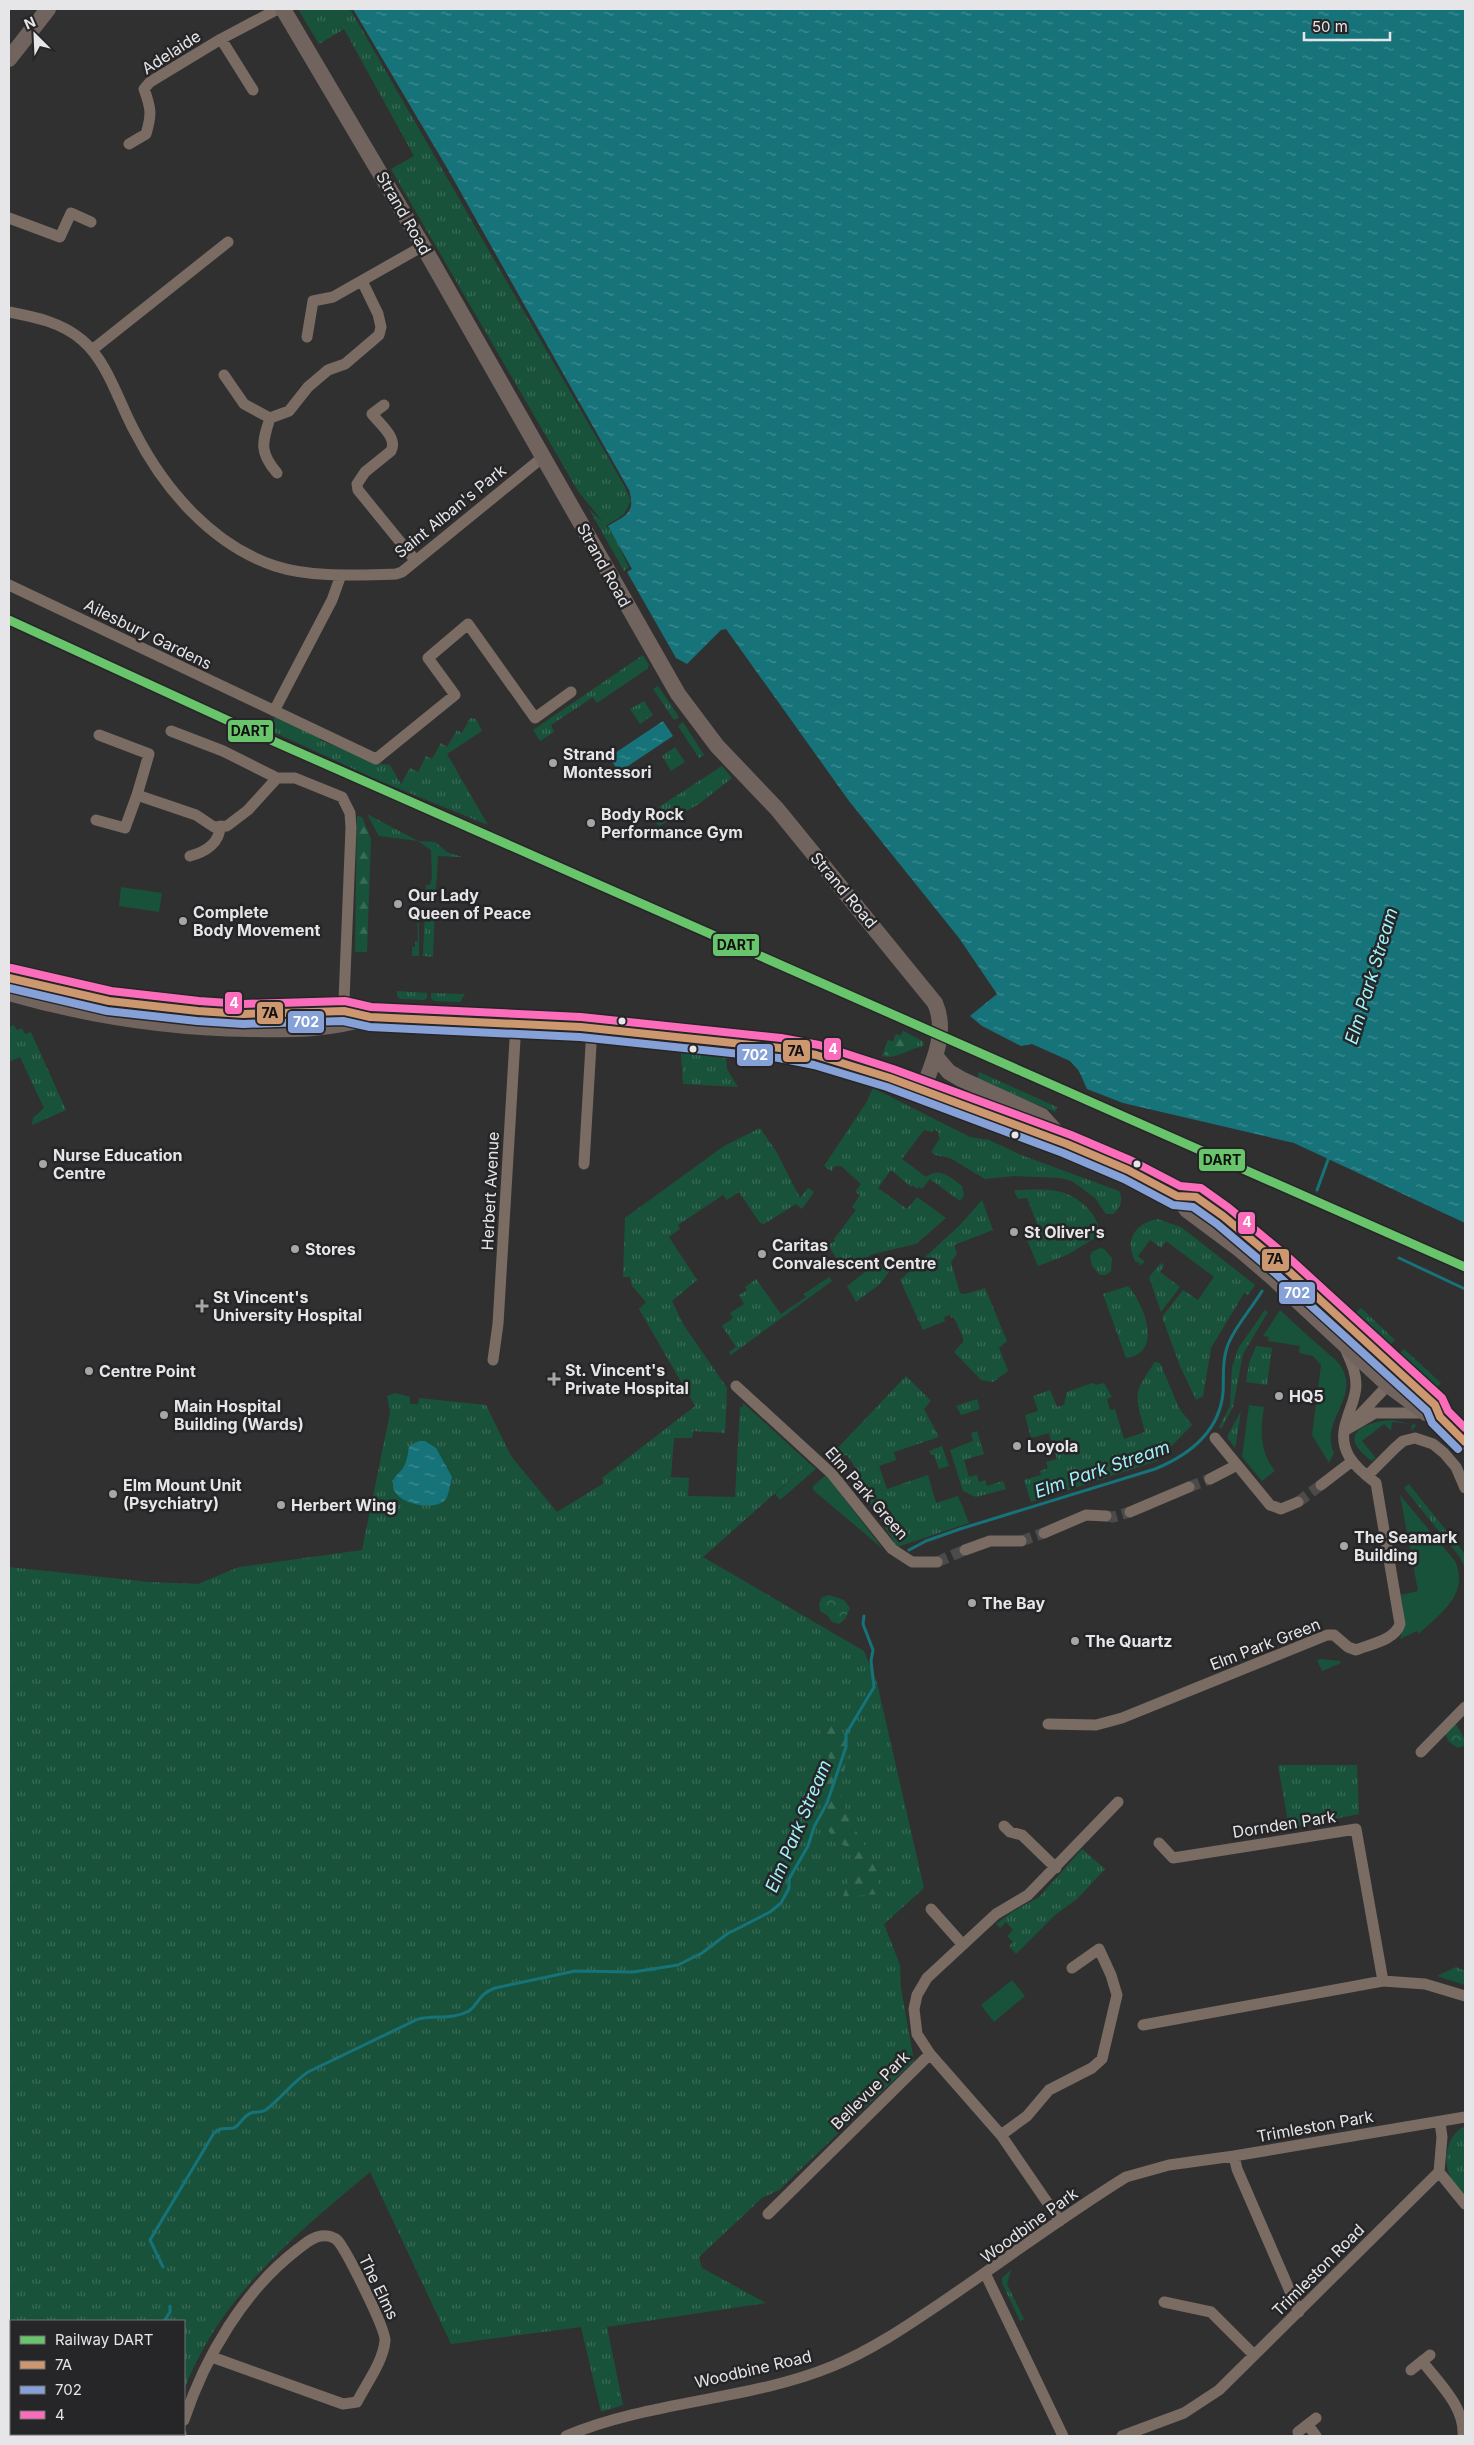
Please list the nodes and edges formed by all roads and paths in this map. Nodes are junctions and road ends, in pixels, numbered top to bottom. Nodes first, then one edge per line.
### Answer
1 (48, 9) edge
2 (278, 9) edge
3 (283, 9) edge
4 (221, 39) junction
5 (9, 59) edge
6 (253, 90) dead end
7 (129, 144) dead end
8 (9, 218) edge
9 (91, 222) dead end
10 (228, 242) dead end
11 (423, 246) junction
12 (362, 281) junction
13 (9, 312) edge
14 (307, 337) dead end
15 (92, 350) junction
16 (224, 375) dead end
17 (384, 404) dead end
18 (270, 418) junction
19 (542, 457) junction
20 (277, 473) dead end
21 (415, 560) junction
22 (341, 575) junction
23 (9, 585) edge
24 (571, 692) dead end
25 (274, 711) junction
26 (172, 731) dead end
27 (100, 735) dead end
28 (277, 778) junction
29 (137, 796) junction
30 (96, 820) dead end
31 (220, 826) junction
32 (190, 856) dead end
33 (9, 978) edge
34 (9, 993) edge
35 (96, 998) junction
36 (92, 1015) junction
37 (345, 1018) junction
38 (516, 1023) junction
39 (592, 1028) junction
40 (936, 1057) junction
41 (922, 1091) junction
42 (1067, 1144) junction
43 (584, 1164) dead end
44 (1177, 1196) junction
45 (1342, 1342) junction
46 (493, 1360) dead end
47 (1399, 1372) junction
48 (1388, 1385) junction
49 (736, 1386) dead end
50 (1433, 1415) junction
51 (1344, 1431) junction
52 (1215, 1438) dead end
53 (1465, 1442) edge
54 (1351, 1462) junction
55 (1237, 1465) junction
56 (1367, 1476) junction
57 (1210, 1479) tunnel mouth
58 (1321, 1485) tunnel mouth
59 (1189, 1488) tunnel mouth
60 (1465, 1488) edge
61 (1298, 1502) tunnel mouth
62 (1130, 1512) tunnel mouth
63 (1106, 1516) tunnel mouth
64 (1044, 1533) tunnel mouth
65 (1021, 1542) tunnel mouth
66 (965, 1550) tunnel mouth
67 (937, 1562) tunnel mouth
68 (1465, 1706) edge
69 (1048, 1724) dead end
70 (1421, 1752) dead end
71 (1118, 1802) dead end
72 (1004, 1826) dead end
73 (1159, 1843) dead end
74 (1056, 1868) junction
75 (931, 1909) dead end
76 (963, 1944) junction
77 (1072, 1968) dead end
78 (1383, 1981) junction
79 (1465, 1996) edge
80 (1143, 2025) dead end
81 (930, 2054) junction
82 (1465, 2117) edge
83 (1440, 2122) junction
84 (1001, 2135) junction
85 (1234, 2156) junction
86 (1169, 2165) joint
87 (1439, 2172) junction
88 (1465, 2204) edge
89 (768, 2214) dead end
90 (1060, 2221) junction
91 (985, 2273) junction
92 (1164, 2302) dead end
93 (1299, 2312) junction
94 (1254, 2355) junction
95 (212, 2357) junction
96 (1411, 2370) dead end
97 (185, 2417) edge
98 (1298, 2432) dead end
99 (1138, 2434) edge
100 (566, 2436) edge
101 (1063, 2436) edge
102 (1122, 2436) edge
103 (1316, 2436) edge
104 (1463, 2436) edge

1 - 5 main road
2 - 4 street, Adelaide
3 - 11 main road, Strand Road
4 - 6 street, Adelaide
4 - 7 street, Adelaide
8 - 9 street
10 - 15 street
11 - 12 street
11 - 19 main road, Strand Road
12 - 14 street
12 - 18 street
13 - 15 street, Saint Alban's Park
15 - 22 street, Saint Alban's Park
16 - 18 street
17 - 21 street
18 - 20 street
19 - 21 street, Saint Alban's Park
19 - 40 main road, Strand Road
21 - 22 street, Saint Alban's Park
22 - 25 street
23 - 25 street, Ailesbury Gardens
24 - 25 street, Ailesbury Gardens
26 - 28 street
27 - 29 street
28 - 31 street
28 - 37 street
29 - 30 street
29 - 31 street
31 - 32 street
33 - 35 main road
34 - 36 main road
35 - 36 main road
35 - 37 main road
36 - 37 main road
37 - 38 main road
38 - 39 main road
38 - 46 street, Herbert Avenue
39 - 41 main road
39 - 43 street
40 - 41 main road, Strand Road
40 - 42 main road
41 - 42 main road
42 - 44 main road
44 - 45 main road
44 - 47 main road
45 - 48 main road
45 - 51 street
47 - 48 main road
47 - 50 main road
48 - 50 main road
48 - 51 street
49 - 67 street, Elm Park Green
50 - 51 street
50 - 53 main road
51 - 54 street
52 - 55 street
54 - 56 street, Elm Park Green
54 - 58 street
55 - 57 street
55 - 61 street
56 - 60 street
56 - 69 street, Elm Park Green
59 - 62 street
63 - 64 street
65 - 66 street
68 - 70 street
71 - 74 street
72 - 74 street
73 - 78 street, Dornden Park
74 - 76 street
75 - 76 street
76 - 81 street
77 - 84 street
78 - 79 street
78 - 80 street
81 - 84 street, Bellevue Park
81 - 89 street, Bellevue Park
82 - 83 street, Trimleston Park
83 - 85 street, Trimleston Park
83 - 87 street
84 - 90 street, Bellevue Park
85 - 86 street, Trimleston Park
85 - 93 street
86 - 90 street, Woodbine Park
87 - 88 street
87 - 93 street, Trimleston Road
90 - 91 street, Woodbine Park
91 - 100 street, Woodbine Road
91 - 101 street, Woodbine Park
92 - 94 street
93 - 94 street, Trimleston Road
94 - 99 street, Trimleston Road
95 - 95 street, The Elms
95 - 97 street, The Elms
96 - 104 street
98 - 103 street
99 - 102 street

